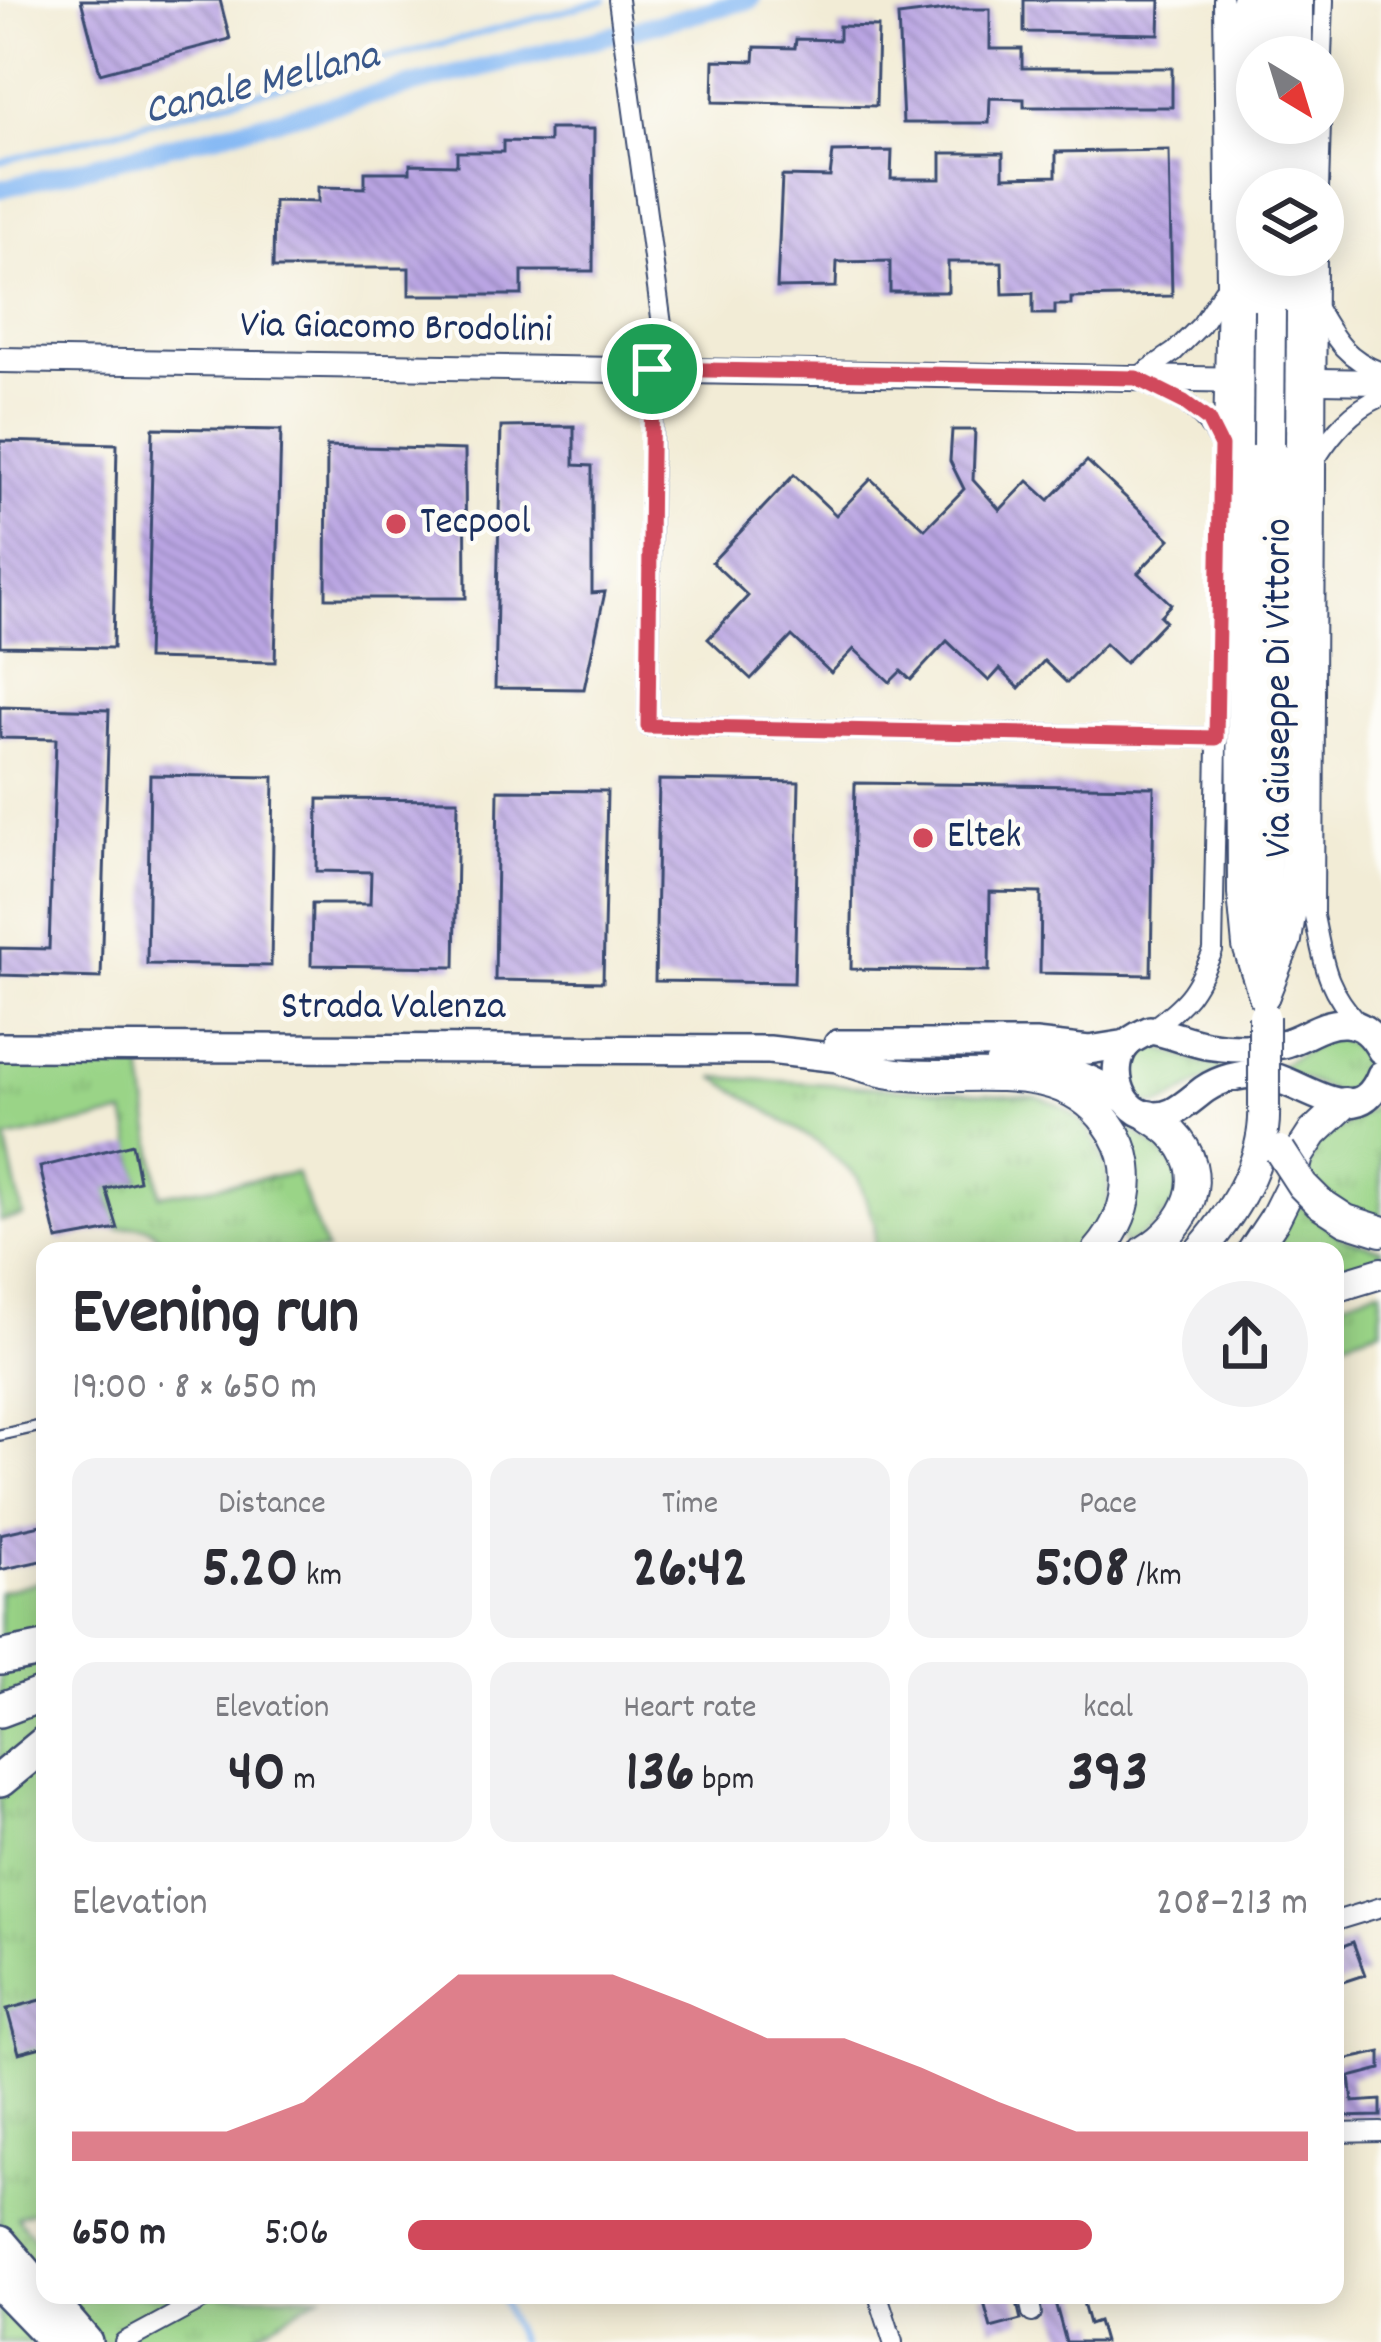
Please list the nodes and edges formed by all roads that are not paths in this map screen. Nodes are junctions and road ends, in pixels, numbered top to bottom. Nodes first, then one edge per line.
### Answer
1 (1222, 0) edge
2 (1247, 0) edge
3 (1273, 0) edge
4 (1298, 0) edge
5 (1324, 0) edge
6 (618, 1) edge
7 (1272, 36) edge
8 (1297, 36) edge
9 (1323, 36) edge
10 (1270, 276) edge
11 (1299, 276) edge
12 (1317, 276) edge
13 (1226, 287) junction
14 (1316, 307) junction
15 (0, 360) edge
16 (660, 369) junction
17 (1381, 371) edge
18 (1136, 378) junction
19 (1232, 381) junction
20 (1307, 382) junction
21 (1381, 382) edge
22 (1381, 397) edge
23 (1221, 446) junction
24 (1314, 461) junction
25 (1216, 738) junction
26 (1264, 1006) junction
27 (1138, 1037) junction
28 (1374, 1038) edge
29 (0, 1047) edge
30 (786, 1051) junction
31 (846, 1060) junction
32 (1380, 1082) edge
33 (1345, 1103) junction
34 (1136, 1107) junction
35 (1264, 1110) junction
36 (1381, 1231) edge
37 (1104, 1242) edge
38 (1160, 1242) edge
39 (1208, 1242) edge
40 (1259, 1242) edge
41 (1381, 1273) edge
42 (1344, 1284) edge
43 (36, 1427) edge
44 (0, 1435) edge
45 (36, 1651) edge
46 (0, 1658) edge
47 (36, 1697) edge
48 (0, 1710) edge
49 (36, 1751) edge
50 (0, 1780) edge
51 (1381, 1907) edge
52 (1344, 1918) edge
53 (1381, 2132) edge
54 (1344, 2133) edge
55 (0, 2243) edge
56 (0, 2283) edge
57 (36, 2285) edge
58 (52, 2304) edge
59 (194, 2304) edge
60 (881, 2304) edge
61 (125, 2341) edge
62 (57, 2342) edge
63 (85, 2342) edge
64 (893, 2342) edge

1 - 13 street, Via Giuseppe Di Vittorio
2 - 19 highway
3 - 7 highway
4 - 8 highway
5 - 9 street
6 - 16 street
10 - 26 highway, bridge
11 - 20 highway
12 - 14 street, Via Giuseppe Di Vittorio
13 - 18 street
13 - 19 street, Via Giuseppe Di Vittorio
14 - 17 street
14 - 20 street, Via Giuseppe Di Vittorio
15 - 16 street, Via Giacomo Brodolini
16 - 18 street, Via Giacomo Brodolini
16 - 25 street
18 - 19 street, Via Giacomo Brodolini
18 - 23 street
19 - 20 street, Via Giacomo Brodolini
19 - 23 street, Via Giuseppe Di Vittorio
19 - 26 highway
20 - 21 street, Via Giacomo Brodolini
20 - 24 street, Via Giuseppe Di Vittorio
20 - 26 highway
22 - 24 street
23 - 25 street, Via Giuseppe Di Vittorio
24 - 28 street, Via Giuseppe Di Vittorio
25 - 27 street, Via Giuseppe Di Vittorio
26 - 35 highway, bridge
27 - 28 main road, Strada Valenza
27 - 30 main road, Strada Valenza
27 - 34 main road
29 - 30 main road, Strada Valenza
30 - 31 main road, Strada Valenza
31 - 34 main road, Strada Valenza
31 - 37 highway
32 - 33 main road
33 - 34 main road
33 - 40 highway
34 - 38 highway
35 - 36 highway, bridge
35 - 39 highway
41 - 42 highway
43 - 44 lane
45 - 46 highway
47 - 48 highway
49 - 50 highway
51 - 52 street
53 - 54 street
55 - 57 highway
56 - 62 highway
58 - 63 highway
59 - 61 street
60 - 64 street

